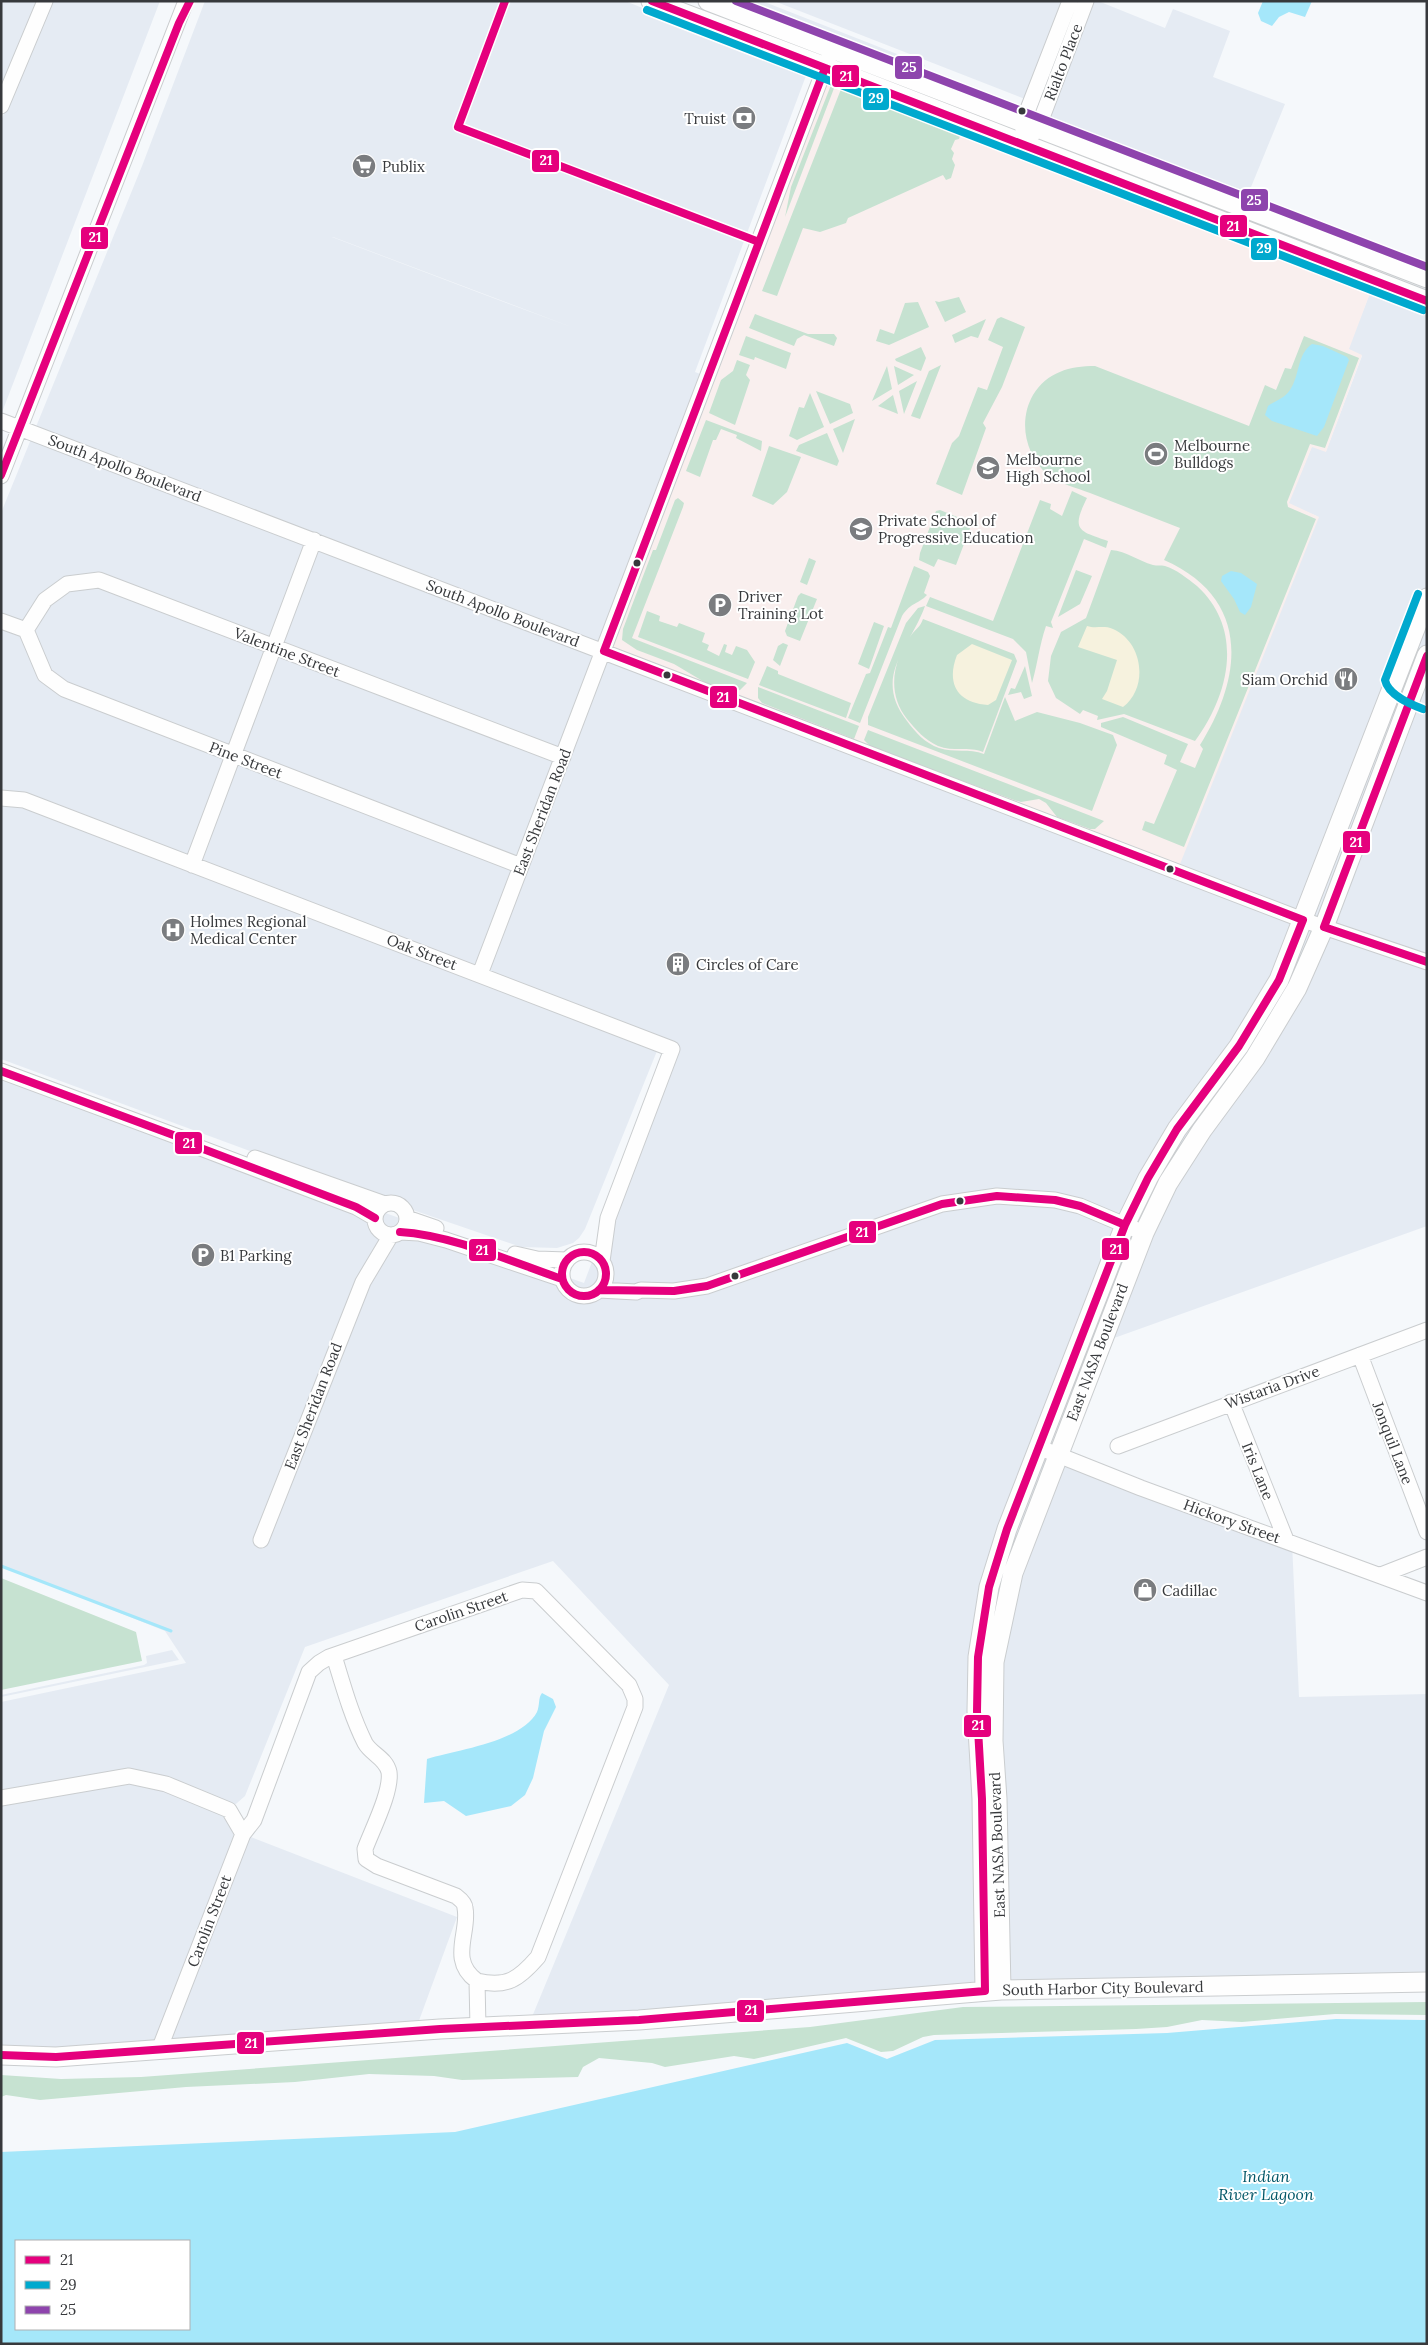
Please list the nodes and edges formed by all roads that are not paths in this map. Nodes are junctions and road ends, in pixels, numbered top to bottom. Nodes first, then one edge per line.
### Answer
1 (45, 1) edge
2 (186, 1) edge
3 (190, 1) edge
4 (651, 1) edge
5 (708, 1) edge
6 (1081, 2) edge
7 (179, 23) junction
8 (832, 49) junction
9 (825, 68) junction
10 (1040, 79) junction
11 (1054, 84) junction
12 (1, 106) edge
13 (1031, 125) junction
14 (1023, 144) junction
15 (1427, 278) edge
16 (1427, 301) edge
17 (1, 421) edge
18 (21, 428) junction
19 (1, 476) edge
20 (314, 540) junction
21 (1427, 598) edge
22 (1, 621) edge
23 (26, 630) junction
24 (275, 647) junction
25 (604, 651) junction
26 (1427, 655) edge
27 (234, 755) junction
28 (563, 757) junction
29 (1, 798) edge
30 (192, 865) junction
31 (521, 866) junction
32 (1303, 920) junction
33 (1324, 927) junction
34 (1427, 962) edge
35 (480, 974) junction
36 (1240, 1046) junction
37 (1255, 1058) junction
38 (1, 1071) edge
39 (281, 1173) junction
40 (385, 1204) junction
41 (407, 1218) junction
42 (608, 1218) junction
43 (375, 1222) junction
44 (1125, 1225) junction
45 (396, 1233) junction
46 (1144, 1233) junction
47 (582, 1252) junction
48 (567, 1260) junction
49 (604, 1266) junction
50 (367, 1273) junction
51 (562, 1279) junction
52 (599, 1290) junction
53 (641, 1290) junction
54 (1427, 1330) edge
55 (1360, 1355) junction
56 (1231, 1402) junction
57 (1118, 1446) dead end
58 (1038, 1447) junction
59 (1059, 1454) junction
60 (1427, 1532) edge
61 (260, 1540) dead end
62 (1286, 1540) junction
63 (1427, 1558) edge
64 (1381, 1575) junction
65 (1427, 1593) edge
66 (334, 1656) junction
67 (1, 1798) edge
68 (243, 1834) junction
69 (477, 1981) junction
70 (1427, 1982) edge
71 (993, 1991) junction
72 (478, 2028) junction
73 (159, 2050) junction
74 (1, 2055) edge

1 - 12 street
2 - 7 street
3 - 7 street
4 - 9 main road
5 - 8 main road
6 - 10 street, Rialto Place
6 - 11 street, Rialto Place
7 - 18 street
8 - 9 street, East Sheridan Road
8 - 13 main road
9 - 14 main road
9 - 25 street, East Sheridan Road
10 - 11 street
10 - 13 street, Rialto Place
11 - 13 street, Rialto Place
13 - 14 street, Rialto Place
13 - 15 main road
14 - 16 main road
17 - 18 street, South Apollo Boulevard
18 - 19 street
18 - 20 street, South Apollo Boulevard
20 - 24 street
20 - 25 street, South Apollo Boulevard
21 - 32 main road, East NASA Boulevard
22 - 23 street
23 - 24 street, Valentine Street
23 - 27 street, Pine Street
24 - 27 street
24 - 28 street, Valentine Street
25 - 28 street, East Sheridan Road
25 - 32 street, South Apollo Boulevard
26 - 33 main road, East NASA Boulevard
27 - 30 street
27 - 31 street, Pine Street
28 - 31 street, East Sheridan Road
29 - 30 street, Oak Street
30 - 35 street, Oak Street
31 - 35 street, East Sheridan Road
32 - 33 street, South Apollo Boulevard
32 - 36 main road, East NASA Boulevard
33 - 34 street, South Apollo Boulevard
33 - 37 main road, East NASA Boulevard
35 - 42 street, Oak Street
36 - 37 main road
36 - 44 main road, East NASA Boulevard
37 - 46 main road, East NASA Boulevard
38 - 39 street
39 - 40 street
39 - 43 street
40 - 41 street
40 - 43 street
41 - 45 street
41 - 48 street
42 - 47 street, Oak Street
42 - 49 street, Oak Street
43 - 45 street
43 - 50 street, East Sheridan Road
44 - 46 street
44 - 53 street
44 - 58 main road, East NASA Boulevard
45 - 50 street, East Sheridan Road
45 - 51 street
46 - 59 main road, East NASA Boulevard
47 - 48 street
47 - 49 street
48 - 51 street
49 - 52 street
49 - 53 street
50 - 61 street, East Sheridan Road
51 - 52 street
52 - 53 street
54 - 55 street, Wistaria Drive
55 - 56 street, Wistaria Drive
55 - 60 street, Jonquil Lane
56 - 57 street, Wistaria Drive
56 - 62 street, Iris Lane
58 - 59 street, Hickory Street
58 - 71 main road, East NASA Boulevard
59 - 62 street, Hickory Street
59 - 71 main road, East NASA Boulevard
62 - 64 street, Hickory Street
63 - 64 street
64 - 65 street, Hickory Street
66 - 68 street, Carolin Street
66 - 69 street
66 - 69 street, Carolin Street
67 - 68 street
68 - 73 street, Carolin Street
69 - 72 street
70 - 71 main road, South Harbor City Boulevard
71 - 72 main road, South Harbor City Boulevard
72 - 73 main road, South Harbor City Boulevard
73 - 74 main road, South Harbor City Boulevard

